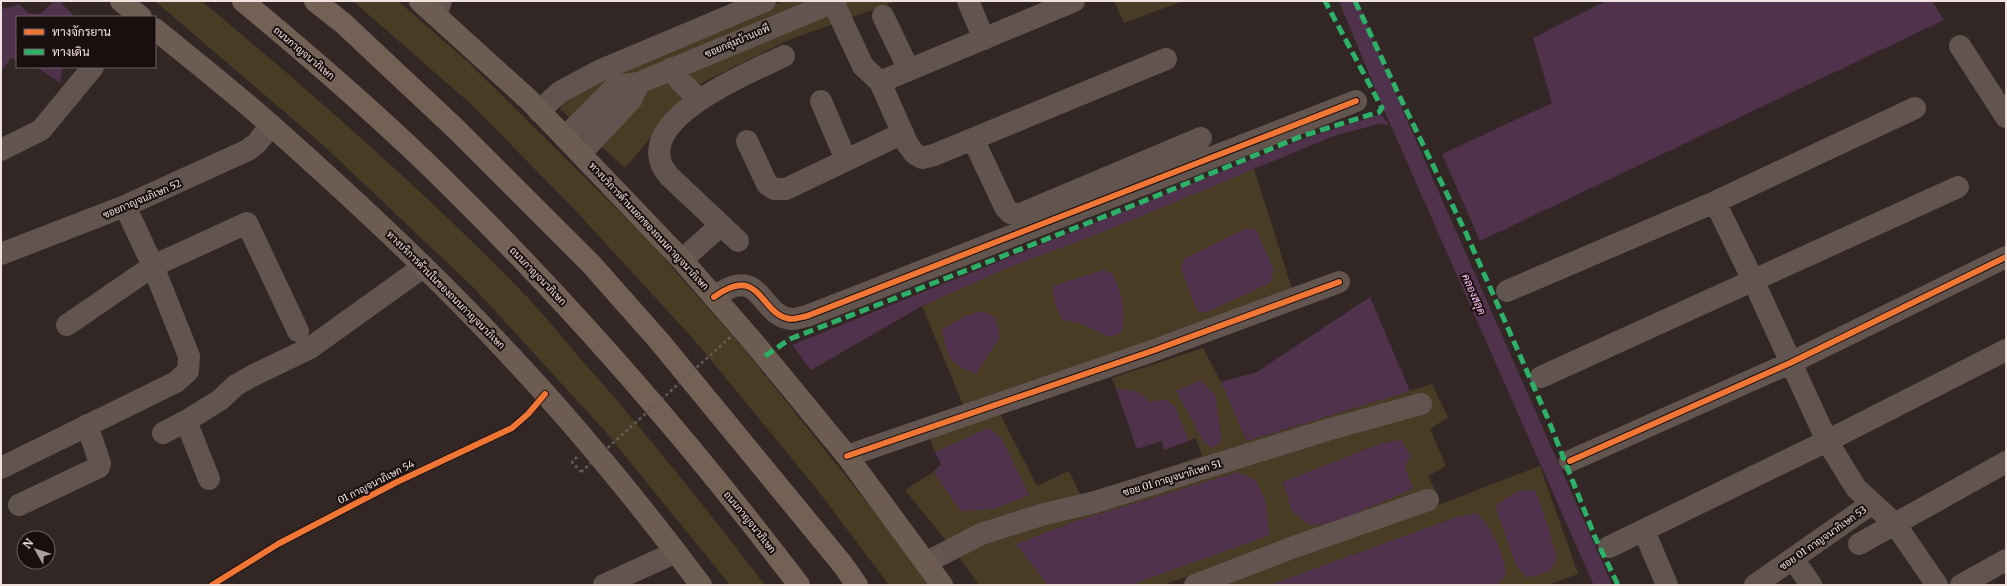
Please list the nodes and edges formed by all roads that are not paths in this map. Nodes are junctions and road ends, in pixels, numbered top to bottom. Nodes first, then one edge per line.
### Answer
1 (121, 1) edge
2 (243, 1) edge
3 (315, 1) edge
4 (765, 1) edge
5 (968, 1) edge
6 (834, 2) edge
7 (1066, 3) edge
8 (433, 5) edge
9 (140, 16) edge
10 (883, 16) dead end
11 (156, 30) edge
12 (984, 38) junction
13 (1960, 46) dead end
14 (784, 56) dead end
15 (1166, 59) dead end
16 (92, 68) edge
17 (672, 68) junction
18 (909, 70) junction
19 (639, 82) junction
20 (880, 82) junction
21 (699, 99) junction
22 (1356, 101) dead end
23 (821, 102) dead end
24 (1915, 108) dead end
25 (539, 111) junction
26 (2006, 117) edge
27 (271, 125) junction
28 (903, 133) junction
29 (565, 137) junction
30 (1201, 138) dead end
31 (973, 139) junction
32 (746, 142) dead end
33 (1, 150) edge
34 (581, 153) junction
35 (846, 160) junction
36 (1958, 187) dead end
37 (1715, 202) junction
38 (125, 206) junction
39 (721, 225) junction
40 (738, 241) dead end
41 (1, 254) edge
42 (2006, 257) edge
43 (682, 260) junction
44 (153, 266) junction
45 (423, 267) junction
46 (1753, 280) junction
47 (1340, 282) dead end
48 (1507, 291) dead end
49 (714, 297) junction
50 (67, 325) dead end
51 (298, 331) dead end
52 (2006, 350) edge
53 (1790, 363) junction
54 (1541, 377) dead end
55 (1421, 404) dead end
56 (186, 421) junction
57 (87, 425) junction
58 (163, 433) dead end
59 (1827, 441) junction
60 (847, 456) junction
61 (1570, 461) dead end
62 (2006, 462) edge
63 (1, 468) edge
64 (209, 479) dead end
65 (1428, 500) dead end
66 (1871, 504) junction
67 (19, 505) dead end
68 (1895, 524) junction
69 (1644, 531) junction
70 (1859, 544) dead end
71 (1609, 547) dead end
72 (676, 552) junction
73 (1794, 560) junction
74 (2006, 560) edge
75 (927, 562) junction
76 (699, 584) edge
77 (604, 585) edge
78 (799, 585) edge
79 (857, 585) edge
80 (942, 585) edge
81 (1195, 585) edge
82 (1667, 585) edge
83 (1755, 585) edge
84 (1811, 585) edge
85 (1937, 585) edge
86 (1961, 585) edge

1 - 9 main road
2 - 78 highway, ถนนกาญจนาภิเษก
3 - 79 highway
4 - 25 street
5 - 12 street
6 - 17 street, ซอยกลุ่มบ้านเอพี
6 - 20 street
7 - 12 street
8 - 25 main road, ทางบริการด้านนอกของถนนกาญจนาภิเษก
10 - 18 street
11 - 27 main road, ทางบริการด้านในของถนนกาญจนาภิเษก
12 - 18 street
13 - 26 street
14 - 21 street
15 - 31 street
16 - 33 street
17 - 19 street, ซอยกลุ่มบ้านเอพี
17 - 21 street
18 - 20 street
19 - 29 street, ซอยกลุ่มบ้านเอพี
19 - 34 street
20 - 28 street
21 - 39 street
22 - 49 street
23 - 35 street
24 - 37 street
25 - 29 main road, ทางบริการด้านนอกของถนนกาญจนาภิเษก
27 - 38 street, ซอยกาญจนภิเษก 52
27 - 45 main road, ทางบริการด้านในของถนนกาญจนาภิเษก
28 - 31 street
28 - 35 street
29 - 34 main road, ทางบริการด้านนอกของถนนกาญจนาภิเษก
30 - 31 street
32 - 35 street
34 - 43 main road, ทางบริการด้านนอกของถนนกาญจนาภิเษก
36 - 46 street
37 - 46 street
37 - 48 street
38 - 41 street, ซอยกาญจนภิเษก 52
38 - 44 street
39 - 40 street
39 - 43 street
42 - 53 street
43 - 49 main road, ทางบริการด้านนอกของถนนกาญจนาภิเษก
44 - 50 street
44 - 51 street
44 - 57 street
45 - 56 street
45 - 72 main road, ทางบริการด้านในของถนนกาญจนาภิเษก
46 - 53 street
46 - 54 street
47 - 60 street
49 - 60 main road, ทางบริการด้านนอกของถนนกาญจนาภิเษก
52 - 59 street
53 - 59 street
53 - 61 street
55 - 75 street, ซอย 01 กาญจนากิเษก 51
56 - 58 street
56 - 64 street
57 - 63 street
57 - 67 street
59 - 66 street
59 - 69 street
60 - 75 main road, ทางบริการด้านนอกของถนนกาญจนาภิเษก
62 - 68 street
65 - 81 street
66 - 68 street
66 - 73 street, ซอย 01 กาญจนากิเษก 53
68 - 70 street
68 - 85 street
69 - 71 street
69 - 82 street
72 - 76 main road, ทางบริการด้านในของถนนกาญจนาภิเษก
72 - 77 street
73 - 83 street, ซอย 01 กาญจนากิเษก 53
73 - 84 street
74 - 86 street
75 - 80 main road, ทางบริการด้านนอกของถนนกาญจนาภิเษก

